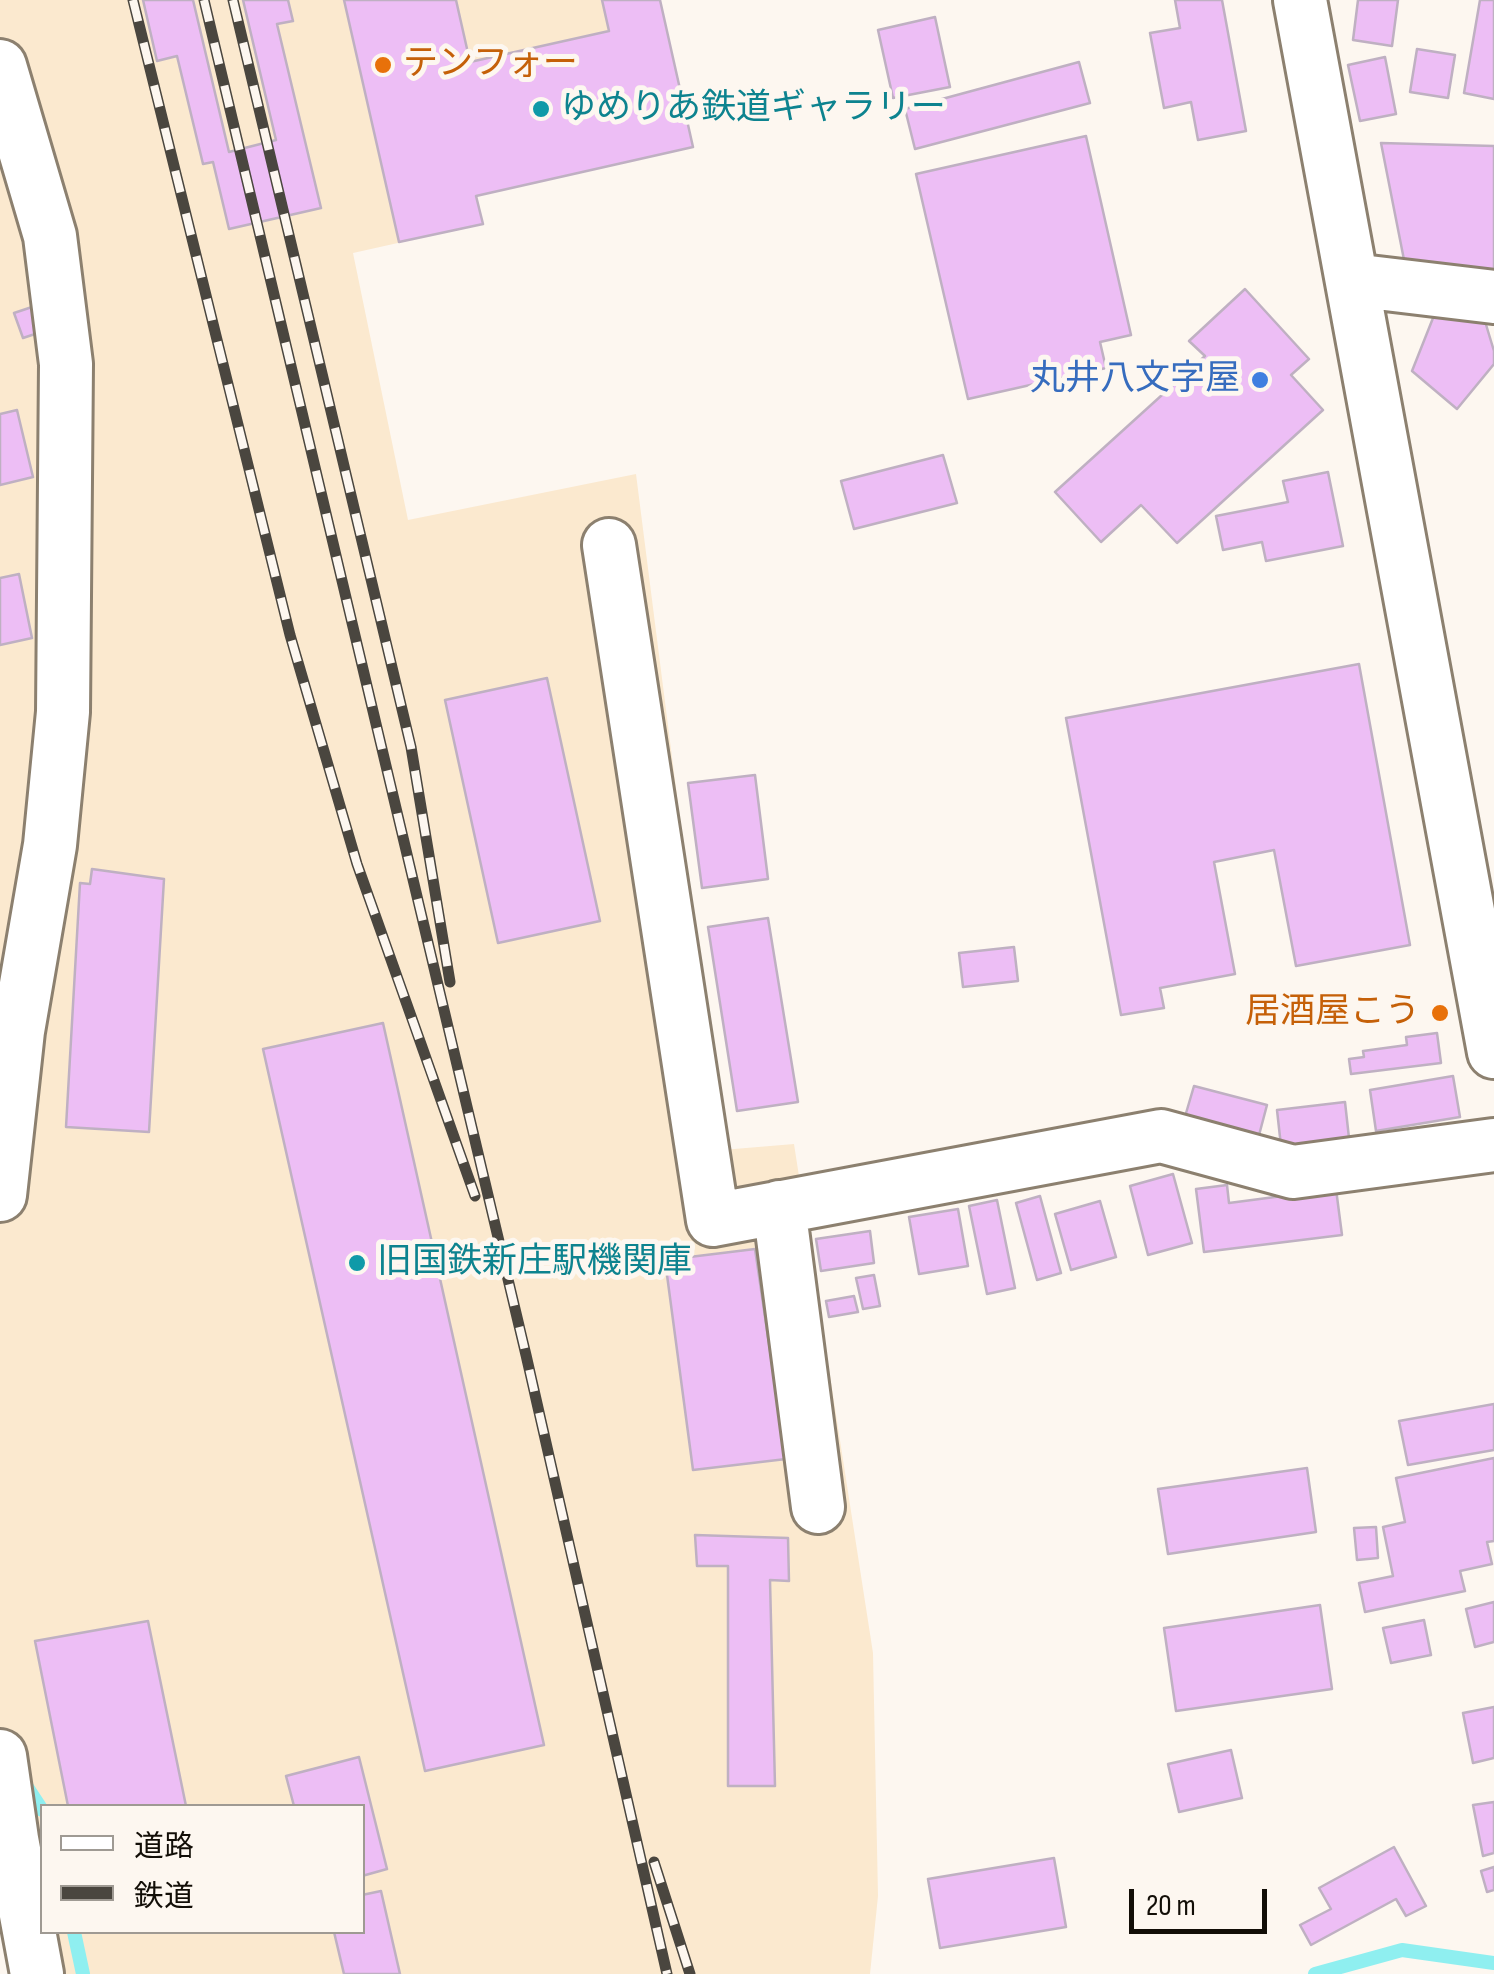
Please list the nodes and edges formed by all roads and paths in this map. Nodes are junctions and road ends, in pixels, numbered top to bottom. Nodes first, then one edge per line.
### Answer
1 (1300, 0) edge
2 (0, 66) edge
3 (1352, 280) junction
4 (1494, 297) edge
5 (610, 545) dead end
6 (1494, 1052) edge
7 (1494, 1145) edge
8 (0, 1195) edge
9 (779, 1206) junction
10 (818, 1507) dead end
11 (0, 1756) edge
12 (6, 1838) edge
13 (37, 1974) edge

1 - 3 street
2 - 8 street
3 - 4 street
3 - 6 street
5 - 9 street
7 - 9 street
9 - 10 street
11 - 12 street
12 - 13 street

